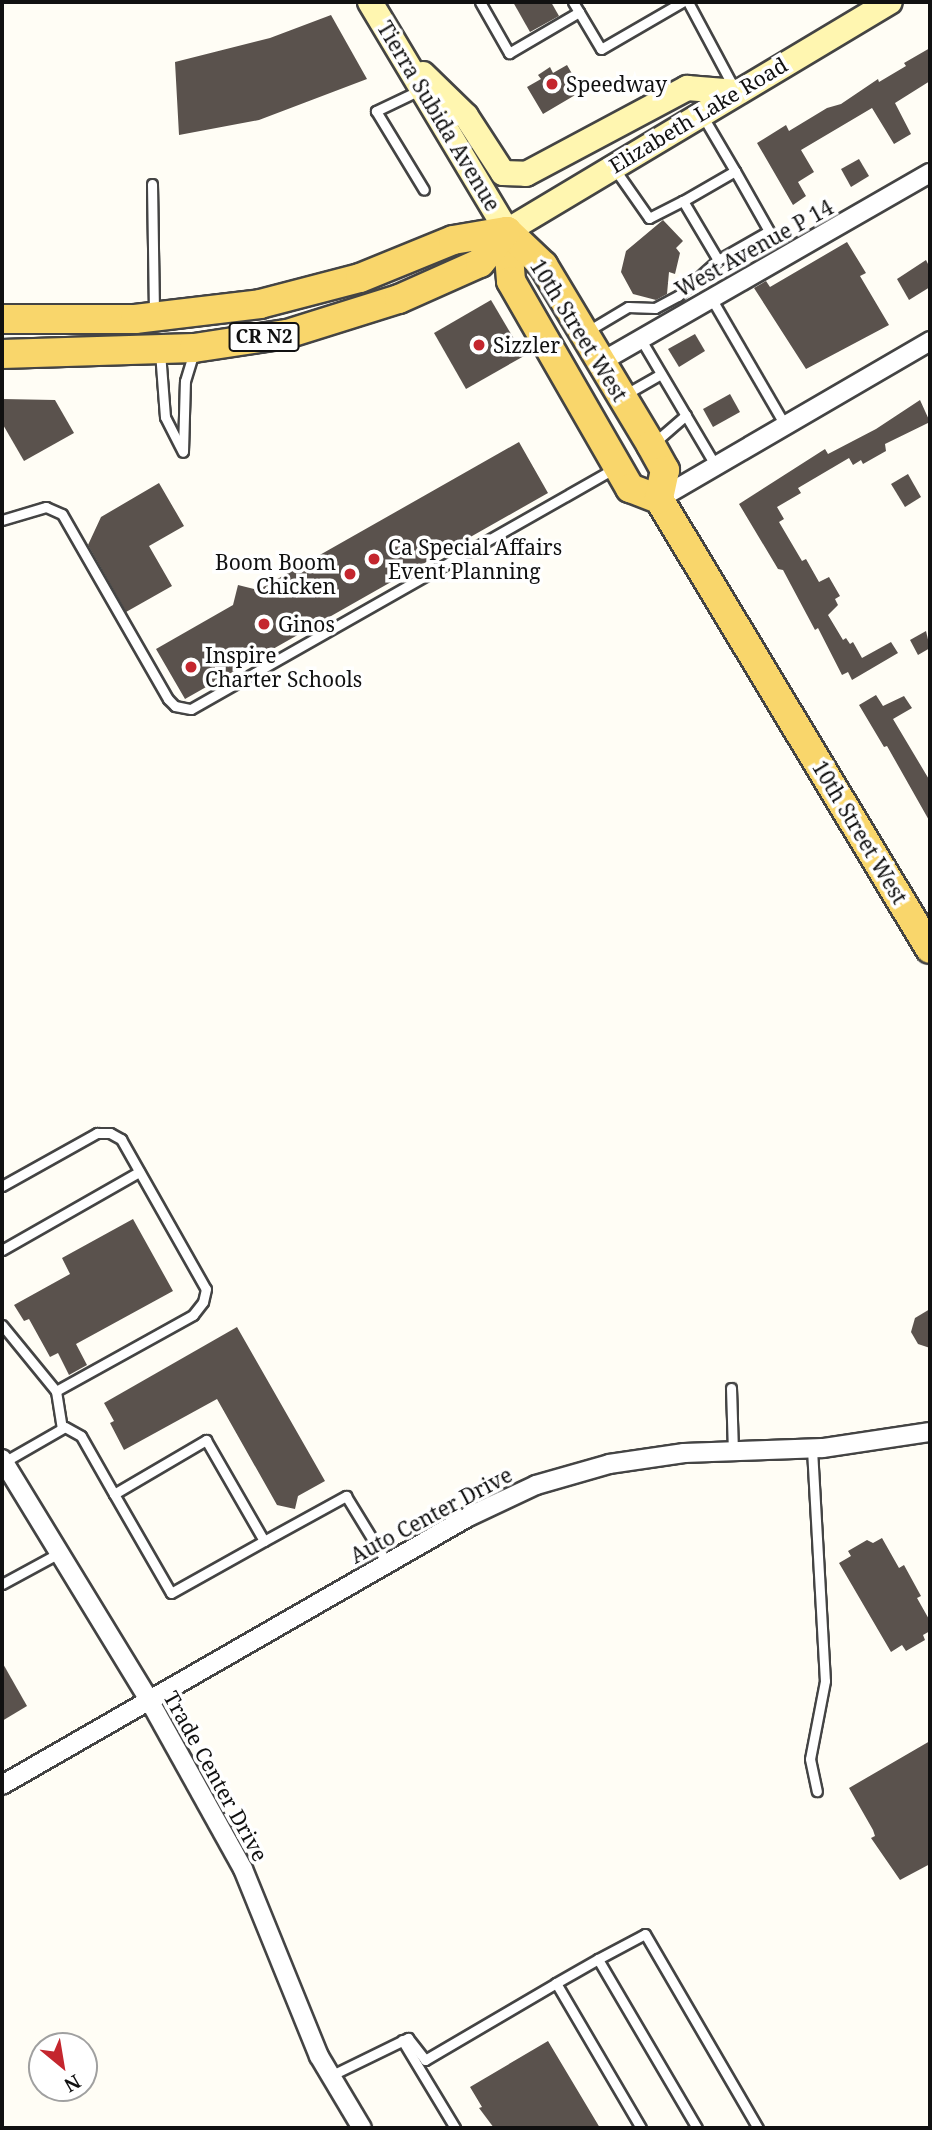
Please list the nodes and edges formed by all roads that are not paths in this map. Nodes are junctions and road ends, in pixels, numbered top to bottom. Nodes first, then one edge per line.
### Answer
1 (370, 2) edge
2 (480, 2) edge
3 (573, 2) edge
4 (682, 2) edge
5 (688, 2) edge
6 (890, 2) edge
7 (579, 12) junction
8 (402, 55) junction
9 (422, 89) junction
10 (737, 92) junction
11 (701, 113) junction
12 (612, 166) junction
13 (735, 171) junction
14 (930, 173) edge
15 (152, 184) dead end
16 (424, 190) dead end
17 (683, 201) junction
18 (507, 231) junction
19 (718, 260) junction
20 (711, 298) junction
21 (154, 317) junction
22 (2, 319) edge
23 (583, 333) junction
24 (640, 338) junction
25 (930, 341) edge
26 (194, 348) junction
27 (160, 351) junction
28 (2, 354) edge
29 (601, 362) junction
30 (661, 374) junction
31 (622, 397) junction
32 (685, 415) junction
33 (785, 425) junction
34 (651, 445) junction
35 (715, 465) junction
36 (618, 466) junction
37 (659, 499) junction
38 (2, 520) edge
39 (930, 949) edge
40 (139, 1171) junction
41 (2, 1186) edge
42 (2, 1250) edge
43 (2, 1325) edge
44 (731, 1388) dead end
45 (56, 1391) junction
46 (62, 1428) junction
47 (930, 1432) edge
48 (811, 1449) junction
49 (733, 1451) junction
50 (3, 1461) edge
51 (114, 1494) junction
52 (264, 1541) junction
53 (59, 1553) junction
54 (387, 1563) junction
55 (2, 1584) edge
56 (149, 1700) junction
57 (2, 1785) edge
58 (817, 1791) dead end
59 (597, 1959) junction
60 (556, 1983) junction
61 (402, 2040) junction
62 (330, 2076) junction
63 (362, 2128) edge
64 (455, 2128) edge
65 (641, 2128) edge
66 (696, 2128) edge
67 (758, 2128) edge

1 - 8 main road, Tierra Subida Avenue
2 - 7 lane
3 - 7 lane
4 - 7 lane
5 - 10 lane
6 - 10 main road, Elizabeth Lake Road / CR N2
8 - 9 main road, Tierra Subida Avenue
8 - 10 main road
9 - 16 lane
9 - 18 main road, Tierra Subida Avenue
10 - 11 main road, Elizabeth Lake Road / CR N2
11 - 12 main road, Elizabeth Lake Road / CR N2
11 - 13 lane
12 - 17 lane
12 - 18 main road, Elizabeth Lake Road / CR N2
13 - 17 lane
13 - 19 lane
14 - 20 street, West Avenue P 14
15 - 21 lane
17 - 19 lane
18 - 21 main road, CR N2
18 - 23 main road, 10th Street West
18 - 26 main road, CR N2
18 - 36 main road, 10th Street West
19 - 23 lane
20 - 24 street, West Avenue P 14
20 - 33 lane
21 - 22 main road, CR N2
21 - 27 main road
23 - 29 main road, 10th Street West
24 - 29 street, West Avenue P 14
24 - 30 lane
25 - 33 street
26 - 27 main road, CR N2
26 - 27 lane
27 - 28 main road, CR N2
29 - 31 main road, 10th Street West
30 - 31 lane
30 - 32 lane
31 - 34 main road, 10th Street West
32 - 34 lane
32 - 35 lane
33 - 35 street
34 - 37 main road, 10th Street West
35 - 37 street
36 - 37 main road, 10th Street West
36 - 38 lane
37 - 39 main road, 10th Street West
40 - 41 lane
40 - 42 lane
40 - 45 lane
43 - 45 lane
44 - 49 lane
45 - 46 lane
46 - 50 lane
46 - 51 lane
47 - 48 street, Auto Center Drive
48 - 49 street, Auto Center Drive
48 - 58 lane
49 - 54 street, Auto Center Drive
50 - 53 street, Trade Center Drive
51 - 52 lane
51 - 52 lane
52 - 54 lane
53 - 55 lane
53 - 56 street, Trade Center Drive
54 - 56 street, Auto Center Drive
56 - 57 street, Auto Center Drive
56 - 62 street, Trade Center Drive
59 - 60 lane
59 - 66 lane
59 - 67 lane
60 - 61 lane
60 - 65 lane
61 - 62 lane
61 - 64 lane
62 - 63 street, Trade Center Drive

